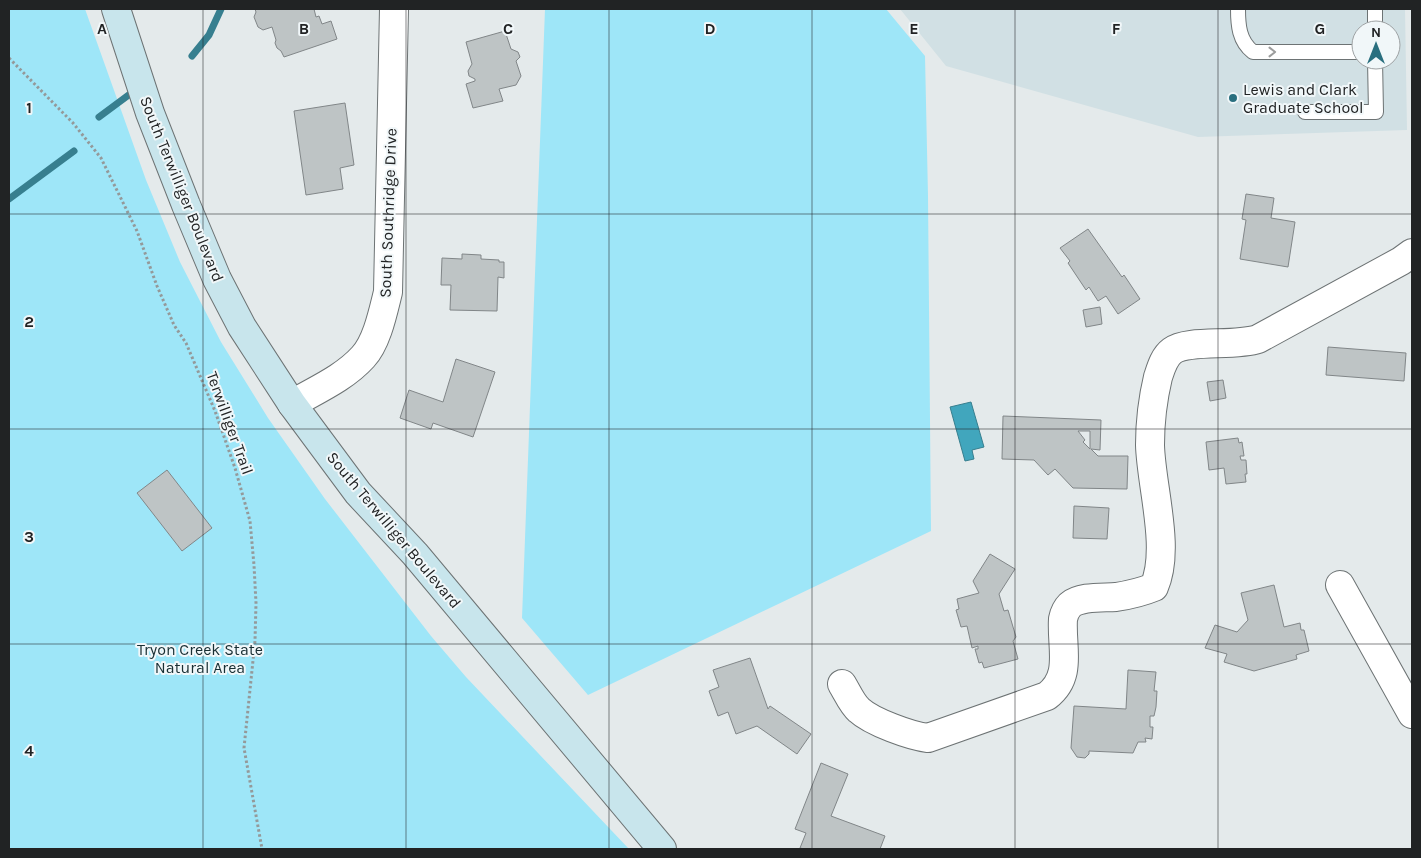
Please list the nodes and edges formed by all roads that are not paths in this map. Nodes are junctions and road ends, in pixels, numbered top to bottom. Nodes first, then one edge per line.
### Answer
1 (116, 9) edge
2 (394, 9) edge
3 (1238, 9) edge
4 (1351, 52) edge
5 (1375, 70) edge
6 (1305, 112) dead end
7 (1412, 253) edge
8 (292, 404) junction
9 (1340, 585) dead end
10 (842, 684) dead end
11 (1412, 714) edge
12 (662, 849) edge

1 - 8 main road, South Terwilliger Boulevard
2 - 8 street, South Southridge Drive
3 -> 4 lane
5 - 6 lane
7 - 10 street
8 - 12 main road, South Terwilliger Boulevard
9 - 11 street

